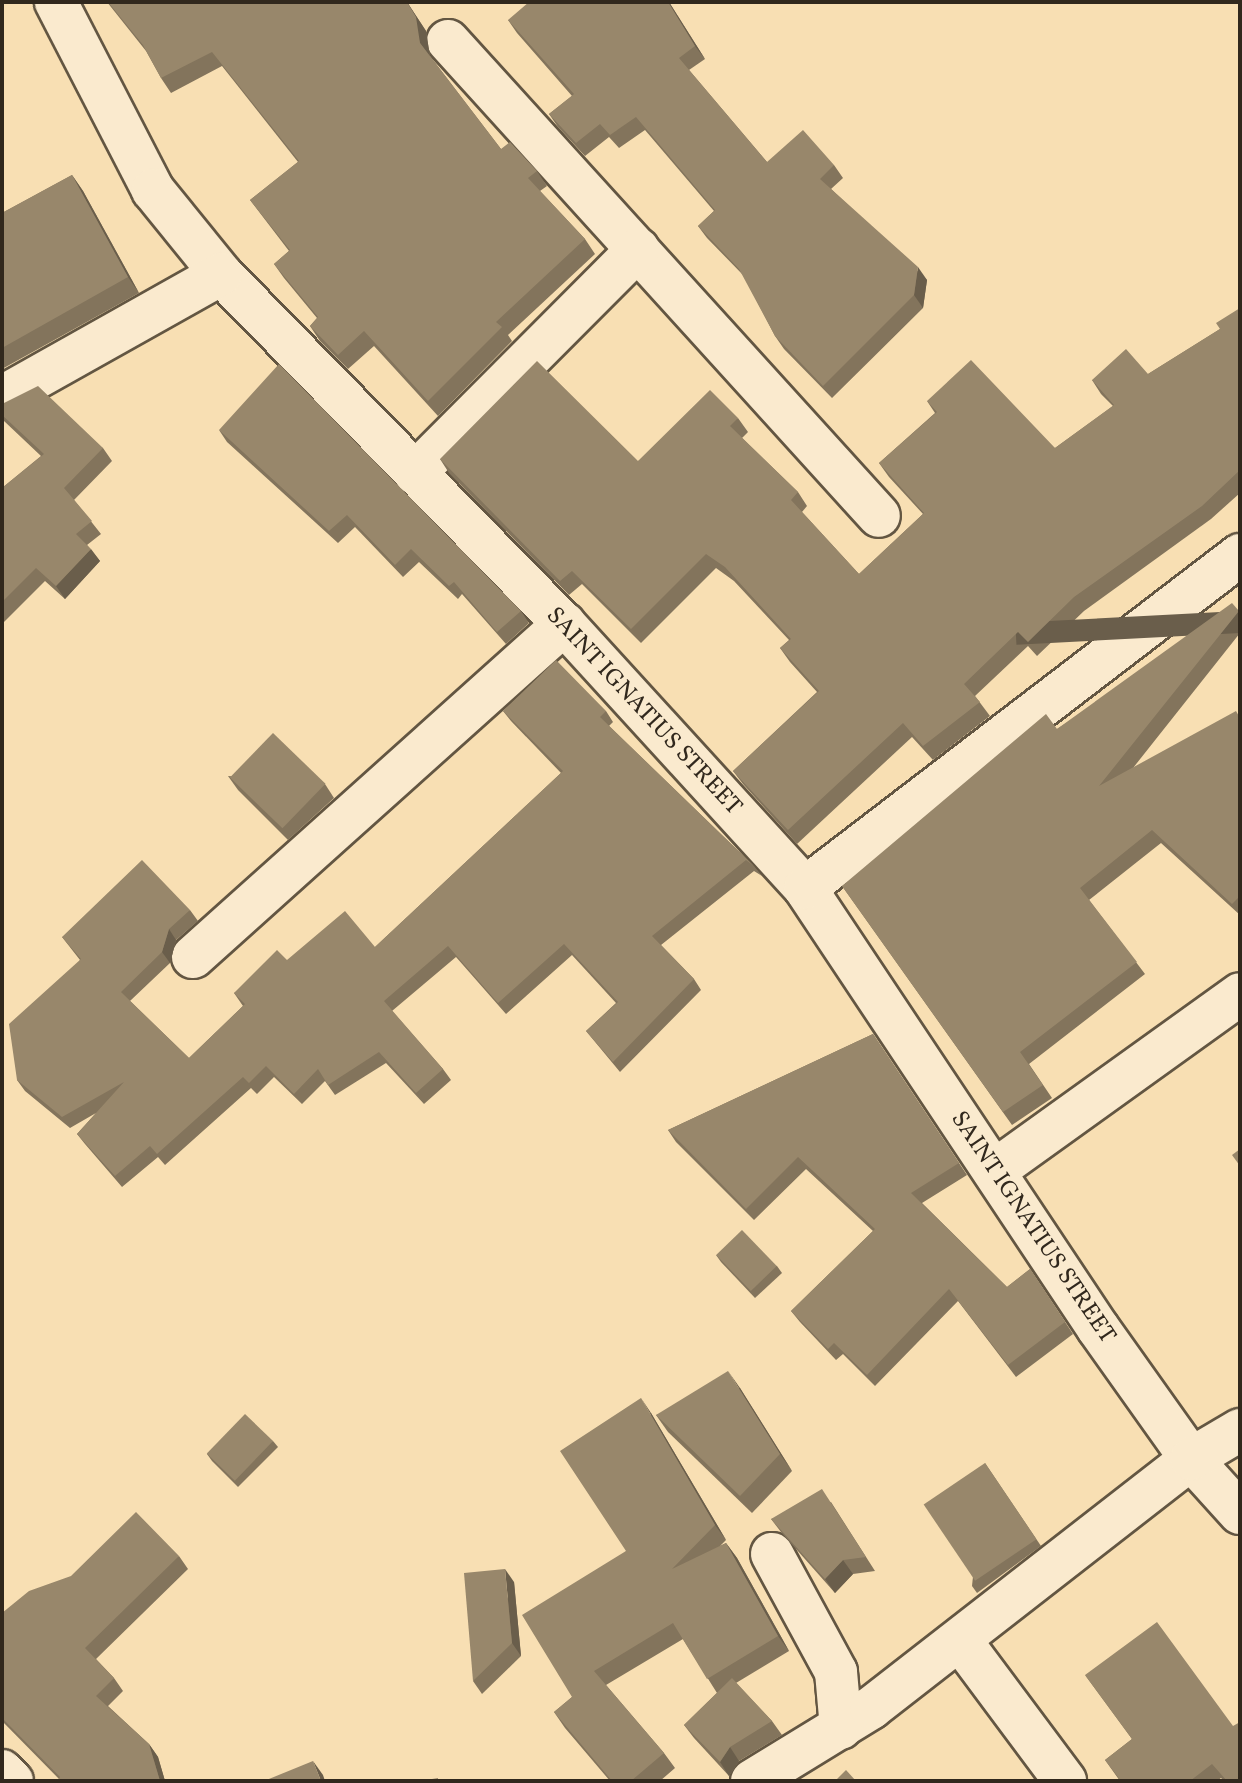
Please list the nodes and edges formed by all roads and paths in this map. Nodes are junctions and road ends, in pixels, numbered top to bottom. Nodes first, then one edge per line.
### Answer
1 (56, 2) edge
2 (448, 41) dead end
3 (638, 249) junction
4 (221, 274) junction
5 (2, 397) edge
6 (415, 473) junction
7 (879, 516) dead end
8 (1240, 555) edge
9 (564, 624) junction
10 (805, 888) junction
11 (193, 957) dead end
12 (1240, 994) edge
13 (994, 1171) junction
14 (1240, 1430) edge
15 (1191, 1459) junction
16 (1240, 1513) edge
17 (772, 1554) dead end
18 (960, 1640) junction
19 (841, 1728) junction
20 (2, 1771) edge
21 (12, 1781) edge
22 (752, 1781) edge
23 (1065, 1781) edge

1 - 4 street, SAINT IGNATIUS STREET
2 - 3 street
3 - 6 street
3 - 7 street
4 - 5 street
4 - 6 street, SAINT IGNATIUS STREET
6 - 9 street, SAINT IGNATIUS STREET
8 - 10 street
9 - 10 street, SAINT IGNATIUS STREET
9 - 11 street
10 - 13 street, SAINT IGNATIUS STREET
12 - 13 street
13 - 15 street, SAINT IGNATIUS STREET
14 - 15 street
15 - 16 street, SAINT IGNATIUS STREET
15 - 18 street
17 - 19 street
18 - 19 street
18 - 23 street
19 - 22 street
20 - 21 street

